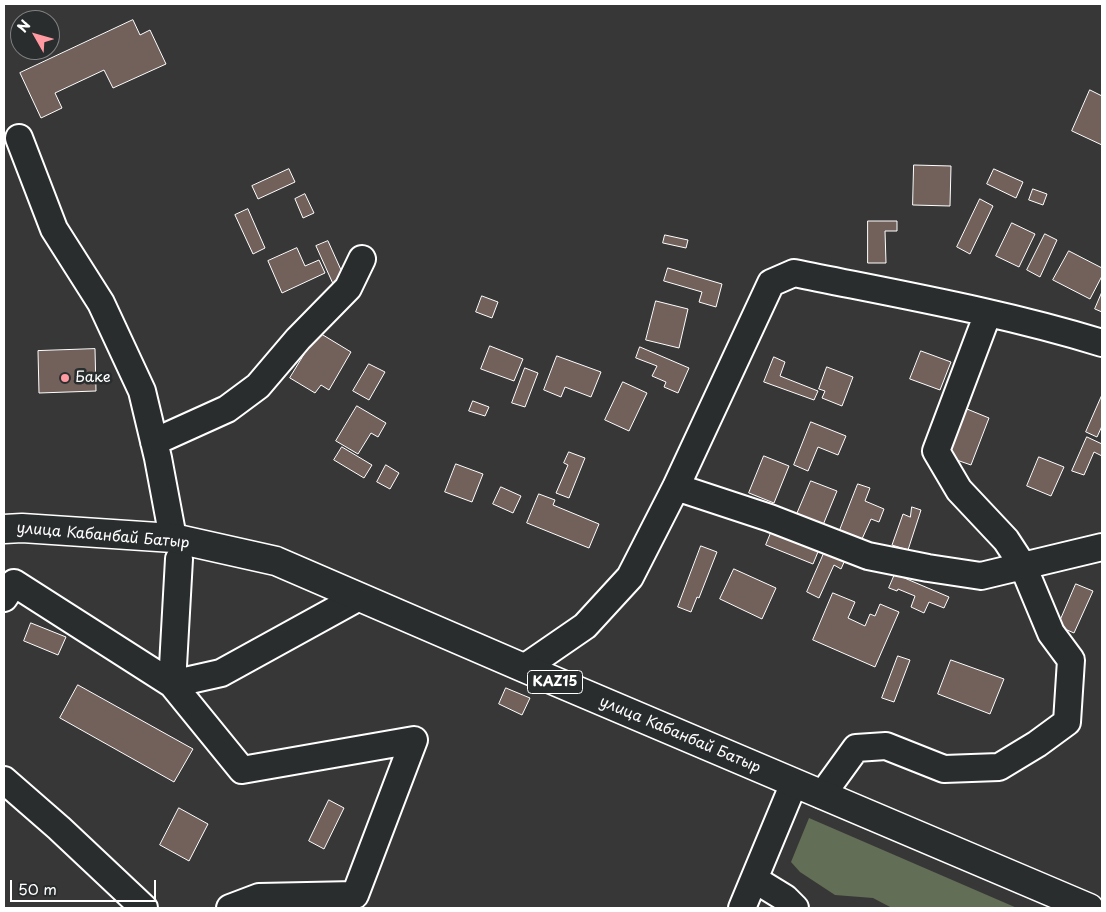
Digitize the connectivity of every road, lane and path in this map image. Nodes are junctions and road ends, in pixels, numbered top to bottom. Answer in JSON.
{"nodes":[{"id":1,"x":19,"y":138,"type":"dead end"},
{"id":2,"x":362,"y":259,"type":"dead end"},
{"id":3,"x":988,"y":313,"type":"junction"},
{"id":4,"x":1102,"y":342,"type":"edge"},
{"id":5,"x":154,"y":442,"type":"junction"},
{"id":6,"x":676,"y":487,"type":"junction"},
{"id":7,"x":4,"y":529,"type":"edge"},
{"id":8,"x":1102,"y":547,"type":"edge"},
{"id":9,"x":176,"y":549,"type":"junction"},
{"id":10,"x":1023,"y":566,"type":"junction"},
{"id":11,"x":359,"y":597,"type":"junction"},
{"id":12,"x":4,"y":598,"type":"edge"},
{"id":13,"x":524,"y":668,"type":"junction"},
{"id":14,"x":172,"y":684,"type":"junction"},
{"id":15,"x":4,"y":780,"type":"edge"},
{"id":16,"x":794,"y":783,"type":"junction"},
{"id":17,"x":822,"y":796,"type":"junction"},
{"id":18,"x":754,"y":879,"type":"junction"},
{"id":19,"x":144,"y":908,"type":"edge"},
{"id":20,"x":230,"y":908,"type":"edge"},
{"id":21,"x":742,"y":908,"type":"edge"},
{"id":22,"x":796,"y":908,"type":"edge"},
{"id":23,"x":1089,"y":908,"type":"edge"}],
"edges":[{"from":1,"to":5,"type":"street"},
{"from":2,"to":5,"type":"street"},
{"from":3,"to":4,"type":"street"},
{"from":3,"to":6,"type":"street"},
{"from":3,"to":10,"type":"street"},
{"from":5,"to":9,"type":"street"},
{"from":6,"to":10,"type":"street"},
{"from":6,"to":13,"type":"street"},
{"from":7,"to":9,"type":"main road","name":"улица Кабанбай Батыр","number":"KAZ15"},
{"from":8,"to":10,"type":"street"},
{"from":9,"to":11,"type":"main road","name":"улица Кабанбай Батыр","number":"KAZ15"},
{"from":9,"to":14,"type":"street"},
{"from":10,"to":17,"type":"street"},
{"from":11,"to":13,"type":"main road","name":"улица Кабанбай Батыр","number":"KAZ15"},
{"from":11,"to":14,"type":"street"},
{"from":12,"to":14,"type":"street"},
{"from":13,"to":16,"type":"main road","name":"улица Кабанбай Батыр","number":"KAZ15"},
{"from":14,"to":20,"type":"street"},
{"from":15,"to":19,"type":"street"},
{"from":16,"to":17,"type":"main road","name":"улица Кабанбай Батыр","number":"KAZ15"},
{"from":16,"to":18,"type":"street"},
{"from":17,"to":23,"type":"main road","name":"улица Кабанбай Батыр","number":"KAZ15"},
{"from":18,"to":21,"type":"street"},
{"from":18,"to":22,"type":"street"}]}
